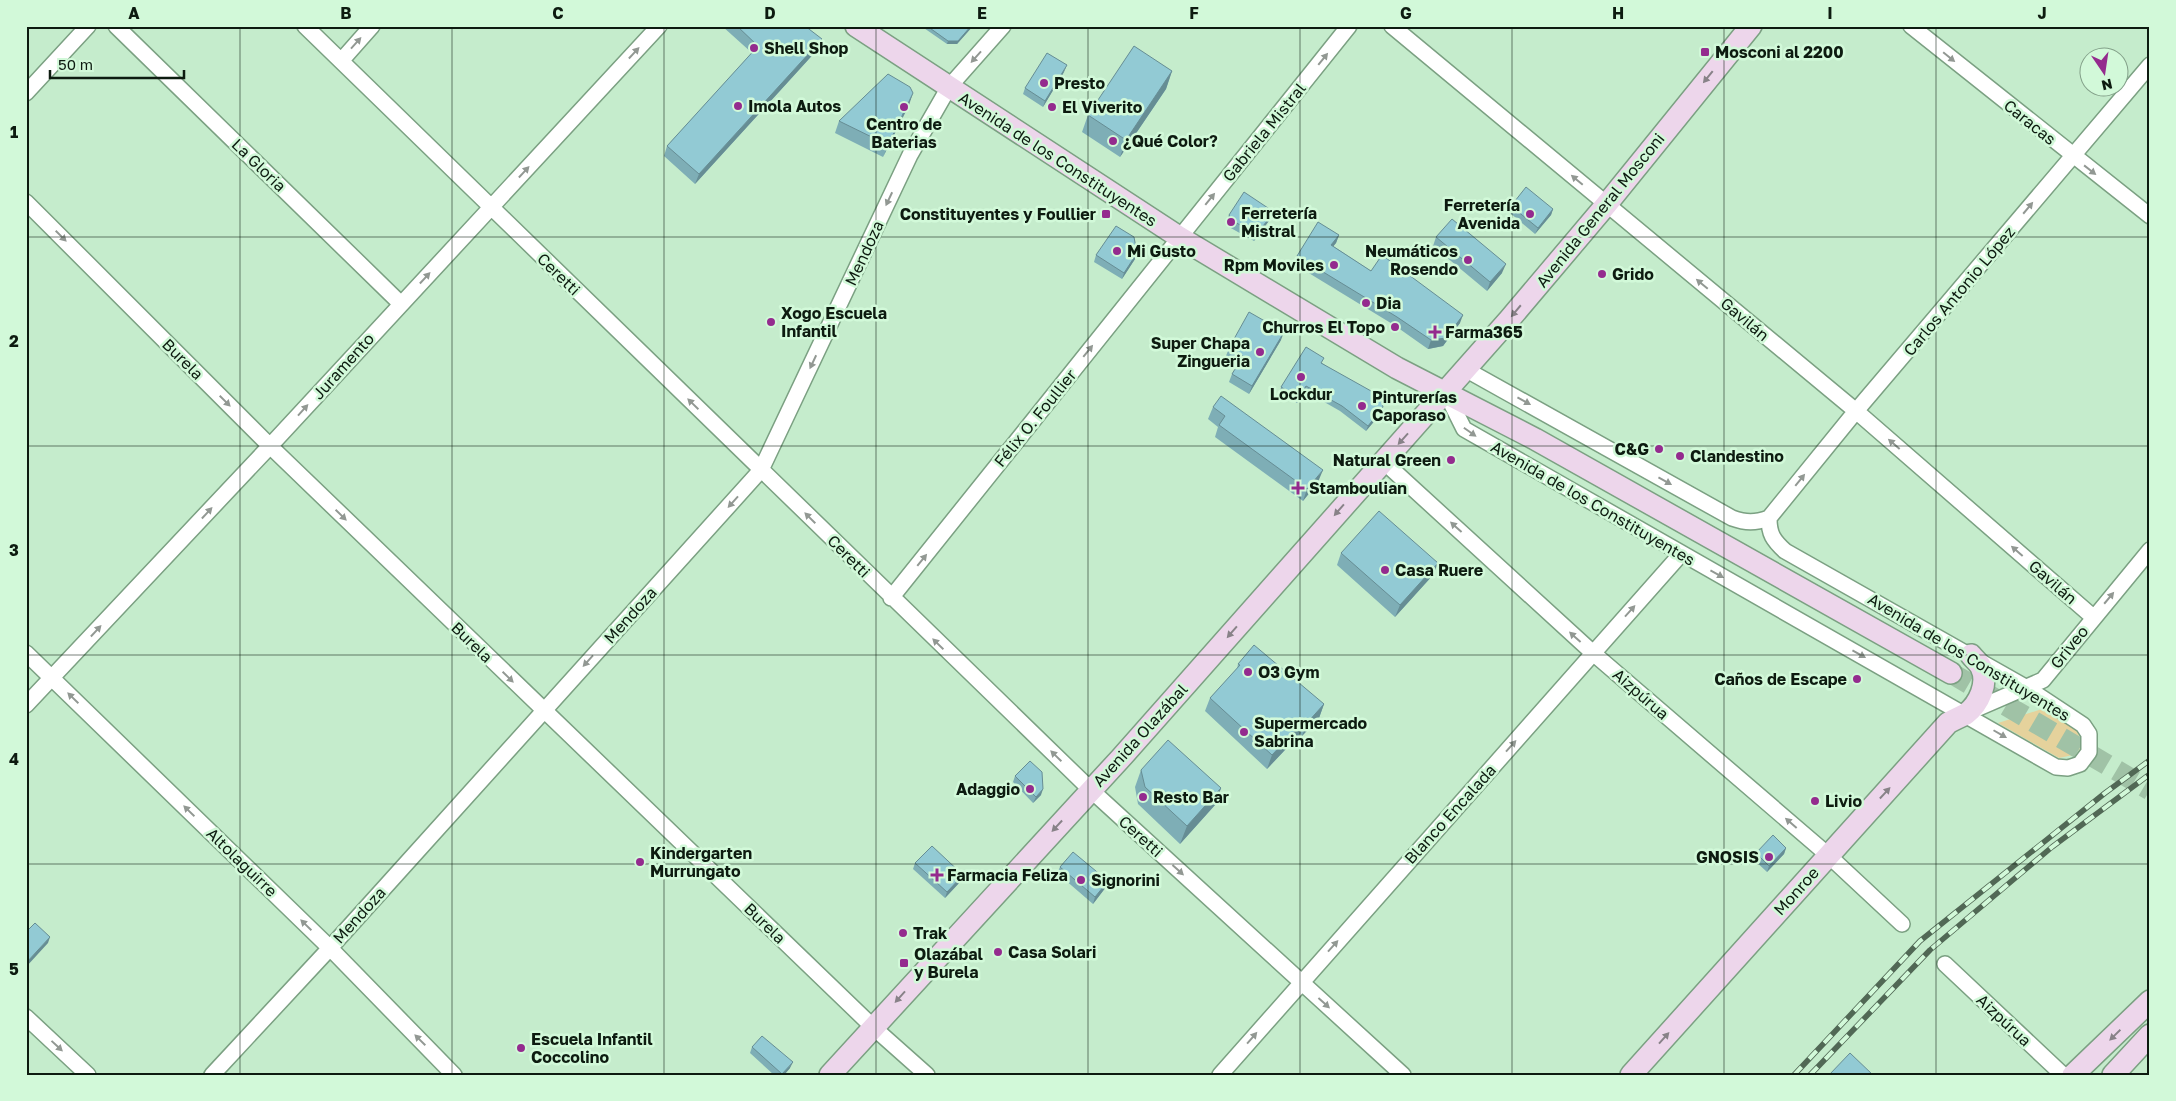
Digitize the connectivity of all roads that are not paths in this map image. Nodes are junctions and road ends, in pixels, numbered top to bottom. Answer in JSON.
{"nodes":[{"id":1,"x":88,"y":26,"type":"edge"},
{"id":2,"x":116,"y":26,"type":"edge"},
{"id":3,"x":306,"y":26,"type":"edge"},
{"id":4,"x":372,"y":26,"type":"edge"},
{"id":5,"x":659,"y":26,"type":"edge"},
{"id":6,"x":856,"y":26,"type":"edge"},
{"id":7,"x":1003,"y":26,"type":"edge"},
{"id":8,"x":1349,"y":26,"type":"edge"},
{"id":9,"x":1392,"y":26,"type":"edge"},
{"id":10,"x":1751,"y":26,"type":"edge"},
{"id":11,"x":1911,"y":26,"type":"edge"},
{"id":12,"x":341,"y":61,"type":"junction"},
{"id":13,"x":2150,"y":65,"type":"edge"},
{"id":14,"x":949,"y":87,"type":"junction"},
{"id":15,"x":26,"y":93,"type":"edge"},
{"id":16,"x":2072,"y":156,"type":"junction"},
{"id":17,"x":26,"y":202,"type":"edge"},
{"id":18,"x":1606,"y":205,"type":"junction"},
{"id":19,"x":491,"y":208,"type":"junction"},
{"id":20,"x":2150,"y":216,"type":"edge"},
{"id":21,"x":1179,"y":237,"type":"junction"},
{"id":22,"x":401,"y":304,"type":"junction"},
{"id":23,"x":1466,"y":370,"type":"junction"},
{"id":24,"x":1445,"y":392,"type":"junction"},
{"id":25,"x":1856,"y":411,"type":"junction"},
{"id":26,"x":270,"y":446,"type":"junction"},
{"id":27,"x":1383,"y":461,"type":"junction"},
{"id":28,"x":762,"y":470,"type":"junction"},
{"id":29,"x":1769,"y":518,"type":"junction"},
{"id":30,"x":2150,"y":550,"type":"edge"},
{"id":31,"x":1681,"y":554,"type":"junction"},
{"id":32,"x":891,"y":598,"type":"junction"},
{"id":33,"x":2094,"y":617,"type":"junction"},
{"id":34,"x":26,"y":652,"type":"edge"},
{"id":35,"x":1593,"y":653,"type":"junction"},
{"id":36,"x":1971,"y":655,"type":"junction"},
{"id":37,"x":1950,"y":673,"type":"tunnel mouth"},
{"id":38,"x":52,"y":678,"type":"junction"},
{"id":39,"x":2027,"y":688,"type":"junction"},
{"id":40,"x":26,"y":705,"type":"edge"},
{"id":41,"x":543,"y":711,"type":"junction"},
{"id":42,"x":1966,"y":714,"type":"junction"},
{"id":43,"x":1091,"y":790,"type":"junction"},
{"id":44,"x":1828,"y":855,"type":"junction"},
{"id":45,"x":1902,"y":924,"type":"dead end"},
{"id":46,"x":330,"y":948,"type":"junction"},
{"id":47,"x":1945,"y":964,"type":"dead end"},
{"id":48,"x":1301,"y":982,"type":"junction"},
{"id":49,"x":2150,"y":1001,"type":"edge"},
{"id":50,"x":26,"y":1017,"type":"edge"},
{"id":51,"x":873,"y":1027,"type":"junction"},
{"id":52,"x":2150,"y":1035,"type":"edge"},
{"id":53,"x":88,"y":1075,"type":"edge"},
{"id":54,"x":212,"y":1075,"type":"edge"},
{"id":55,"x":454,"y":1075,"type":"edge"},
{"id":56,"x":830,"y":1075,"type":"edge"},
{"id":57,"x":927,"y":1075,"type":"edge"},
{"id":58,"x":1220,"y":1075,"type":"edge"},
{"id":59,"x":1403,"y":1075,"type":"edge"},
{"id":60,"x":1631,"y":1075,"type":"edge"},
{"id":61,"x":2063,"y":1075,"type":"edge"},
{"id":62,"x":2073,"y":1075,"type":"edge"},
{"id":63,"x":2113,"y":1075,"type":"edge"}],
"edges":[{"from":1,"to":15,"type":"street"},
{"from":2,"to":22,"type":"street","name":"La Gloria"},
{"from":3,"to":12,"type":"street","name":"Ceretti"},
{"from":12,"to":4,"type":"street","one_way":true},
{"from":19,"to":5,"type":"street","name":"Juramento","one_way":true},
{"from":6,"to":14,"type":"main road","name":"Avenida de los Constituyentes"},
{"from":7,"to":14,"type":"street","name":"Mendoza","one_way":true},
{"from":21,"to":8,"type":"street","name":"Gabriela Mistral","one_way":true},
{"from":18,"to":9,"type":"street","name":"Gavilán","one_way":true},
{"from":10,"to":18,"type":"main road","name":"Avenida General Mosconi","one_way":true},
{"from":11,"to":16,"type":"street","name":"Caracas","one_way":true},
{"from":12,"to":19,"type":"street","name":"Ceretti"},
{"from":13,"to":16,"type":"street","name":"Carlos Antonio López"},
{"from":14,"to":21,"type":"main road","name":"Avenida de los Constituyentes"},
{"from":14,"to":28,"type":"street","name":"Mendoza","one_way":true},
{"from":16,"to":20,"type":"street","name":"Caracas","one_way":true},
{"from":25,"to":16,"type":"street","name":"Carlos Antonio López","one_way":true},
{"from":17,"to":26,"type":"street","name":"Burela","one_way":true},
{"from":18,"to":23,"type":"main road","name":"Avenida General Mosconi","one_way":true},
{"from":25,"to":18,"type":"street","name":"Gavilán","one_way":true},
{"from":22,"to":19,"type":"street","name":"Juramento","one_way":true},
{"from":28,"to":19,"type":"street","name":"Ceretti","one_way":true},
{"from":21,"to":24,"type":"main road","name":"Avenida de los Constituyentes"},
{"from":32,"to":21,"type":"street","name":"Félix O. Foullier","one_way":true},
{"from":26,"to":22,"type":"street","name":"Juramento","one_way":true},
{"from":23,"to":24,"type":"main road","name":"Avenida General Mosconi"},
{"from":23,"to":29,"type":"street","one_way":true},
{"from":24,"to":27,"type":"main road","name":"Avenida Olazábal","one_way":true},
{"from":24,"to":31,"type":"street","name":"Avenida de los Constituyentes","one_way":true},
{"from":24,"to":37,"type":"main road","name":"Avenida de los Constituyentes"},
{"from":29,"to":25,"type":"street","name":"Carlos Antonio López","one_way":true},
{"from":33,"to":25,"type":"street","name":"Gavilán","one_way":true},
{"from":38,"to":26,"type":"street","name":"Juramento","one_way":true},
{"from":26,"to":41,"type":"street","name":"Burela","one_way":true},
{"from":35,"to":27,"type":"street","name":"Aizpúrua","one_way":true},
{"from":27,"to":43,"type":"main road","name":"Avenida Olazábal","one_way":true},
{"from":32,"to":28,"type":"street","name":"Ceretti","one_way":true},
{"from":28,"to":41,"type":"street","name":"Mendoza","one_way":true},
{"from":29,"to":36,"type":"street","name":"Avenida de los Constituyentes"},
{"from":33,"to":30,"type":"street","name":"Griveo","one_way":true},
{"from":35,"to":31,"type":"street","name":"Blanco Encalada","one_way":true},
{"from":31,"to":42,"type":"street","name":"Avenida de los Constituyentes","one_way":true},
{"from":43,"to":32,"type":"street","name":"Ceretti","one_way":true},
{"from":33,"to":39,"type":"street","name":"Griveo"},
{"from":34,"to":38,"type":"street","name":"Altolaguirre"},
{"from":44,"to":35,"type":"street","name":"Aizpúrua","one_way":true},
{"from":48,"to":35,"type":"street","name":"Blanco Encalada","one_way":true},
{"from":36,"to":39,"type":"street","name":"Avenida de los Constituyentes"},
{"from":36,"to":42,"type":"main road"},
{"from":38,"to":40,"type":"street","name":"Juramento"},
{"from":46,"to":38,"type":"street","name":"Altolaguirre","one_way":true},
{"from":39,"to":42,"type":"street","name":"Griveo"},
{"from":42,"to":39,"type":"street","name":"Avenida de los Constituyentes","one_way":true},
{"from":41,"to":46,"type":"street","name":"Mendoza"},
{"from":41,"to":51,"type":"street","name":"Burela"},
{"from":44,"to":42,"type":"main road","name":"Monroe","one_way":true},
{"from":43,"to":48,"type":"street","name":"Ceretti","one_way":true},
{"from":43,"to":51,"type":"main road","name":"Avenida Olazábal","one_way":true},
{"from":44,"to":45,"type":"street","name":"Aizpúrua"},
{"from":60,"to":44,"type":"main road","name":"Monroe","one_way":true},
{"from":46,"to":54,"type":"street","name":"Mendoza"},
{"from":55,"to":46,"type":"street","name":"Altolaguirre","one_way":true},
{"from":47,"to":61,"type":"street","name":"Aizpúrua"},
{"from":58,"to":48,"type":"street","name":"Blanco Encalada","one_way":true},
{"from":48,"to":59,"type":"street","name":"Ceretti","one_way":true},
{"from":49,"to":62,"type":"main road","one_way":true},
{"from":50,"to":53,"type":"street","one_way":true},
{"from":51,"to":56,"type":"main road","name":"Avenida Olazábal"},
{"from":51,"to":57,"type":"street","name":"Burela"},
{"from":52,"to":63,"type":"main road"}]}
